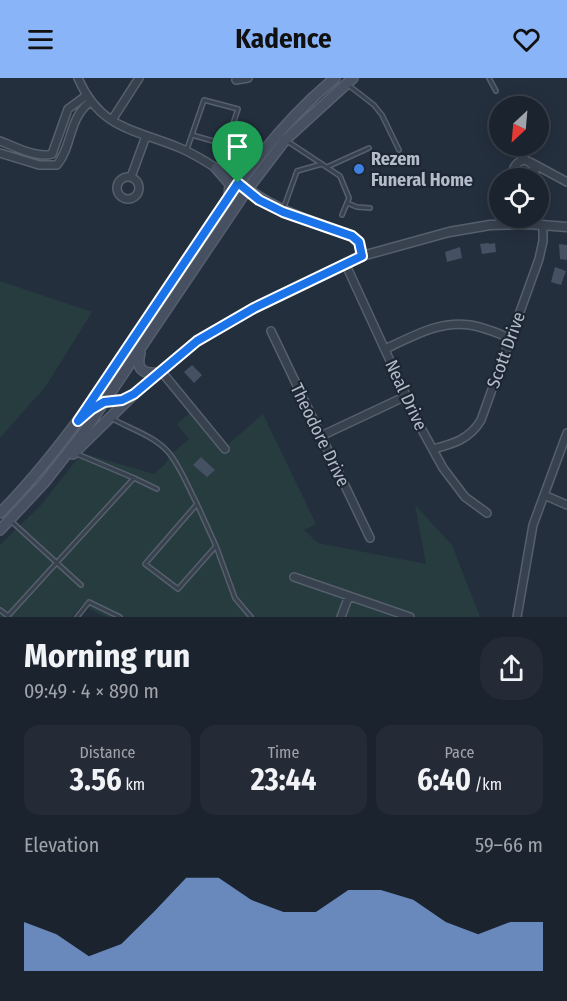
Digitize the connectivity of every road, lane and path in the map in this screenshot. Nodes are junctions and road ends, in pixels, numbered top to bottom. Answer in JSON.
{"nodes":[{"id":1,"x":78,"y":78,"type":"edge"},
{"id":2,"x":139,"y":78,"type":"edge"},
{"id":3,"x":248,"y":78,"type":"edge"},
{"id":4,"x":335,"y":78,"type":"edge"},
{"id":5,"x":489,"y":78,"type":"edge"},
{"id":6,"x":236,"y":80,"type":"dead end"},
{"id":7,"x":349,"y":80,"type":"edge"},
{"id":8,"x":496,"y":91,"type":"dead end"},
{"id":9,"x":88,"y":99,"type":"junction"},
{"id":10,"x":112,"y":120,"type":"junction"},
{"id":11,"x":192,"y":135,"type":"junction"},
{"id":12,"x":146,"y":136,"type":"junction"},
{"id":13,"x":285,"y":140,"type":"junction"},
{"id":14,"x":0,"y":141,"type":"edge"},
{"id":15,"x":227,"y":145,"type":"junction"},
{"id":16,"x":369,"y":148,"type":"dead end"},
{"id":17,"x":399,"y":150,"type":"dead end"},
{"id":18,"x":186,"y":151,"type":"junction"},
{"id":19,"x":0,"y":153,"type":"edge"},
{"id":20,"x":49,"y":155,"type":"junction"},
{"id":21,"x":259,"y":156,"type":"junction"},
{"id":22,"x":529,"y":161,"type":"junction"},
{"id":23,"x":322,"y":164,"type":"junction"},
{"id":24,"x":53,"y":166,"type":"junction"},
{"id":25,"x":327,"y":167,"type":"junction"},
{"id":26,"x":216,"y":168,"type":"junction"},
{"id":27,"x":514,"y":168,"type":"edge"},
{"id":28,"x":534,"y":168,"type":"edge"},
{"id":29,"x":131,"y":177,"type":"dead end"},
{"id":30,"x":238,"y":183,"type":"junction"},
{"id":31,"x":567,"y":183,"type":"edge"},
{"id":32,"x":247,"y":190,"type":"junction"},
{"id":33,"x":228,"y":198,"type":"junction"},
{"id":34,"x":347,"y":203,"type":"junction"},
{"id":35,"x":370,"y":208,"type":"dead end"},
{"id":36,"x":283,"y":212,"type":"junction"},
{"id":37,"x":342,"y":215,"type":"dead end"},
{"id":38,"x":489,"y":225,"type":"edge"},
{"id":39,"x":549,"y":226,"type":"edge"},
{"id":40,"x":567,"y":227,"type":"edge"},
{"id":41,"x":543,"y":228,"type":"edge"},
{"id":42,"x":362,"y":256,"type":"junction"},
{"id":43,"x":345,"y":263,"type":"junction"},
{"id":44,"x":270,"y":331,"type":"dead end"},
{"id":45,"x":510,"y":338,"type":"junction"},
{"id":46,"x":129,"y":344,"type":"junction"},
{"id":47,"x":385,"y":349,"type":"junction"},
{"id":48,"x":140,"y":351,"type":"junction"},
{"id":49,"x":159,"y":372,"type":"junction"},
{"id":50,"x":134,"y":394,"type":"junction"},
{"id":51,"x":406,"y":396,"type":"junction"},
{"id":52,"x":104,"y":402,"type":"junction"},
{"id":53,"x":110,"y":418,"type":"junction"},
{"id":54,"x":78,"y":421,"type":"junction"},
{"id":55,"x":567,"y":433,"type":"edge"},
{"id":56,"x":321,"y":436,"type":"junction"},
{"id":57,"x":225,"y":449,"type":"dead end"},
{"id":58,"x":433,"y":449,"type":"junction"},
{"id":59,"x":74,"y":453,"type":"junction"},
{"id":60,"x":134,"y":478,"type":"junction"},
{"id":61,"x":44,"y":483,"type":"junction"},
{"id":62,"x":156,"y":489,"type":"dead end"},
{"id":63,"x":544,"y":495,"type":"junction"},
{"id":64,"x":197,"y":504,"type":"junction"},
{"id":65,"x":567,"y":505,"type":"edge"},
{"id":66,"x":0,"y":513,"type":"edge"},
{"id":67,"x":487,"y":513,"type":"dead end"},
{"id":68,"x":10,"y":520,"type":"junction"},
{"id":69,"x":0,"y":530,"type":"edge"},
{"id":70,"x":370,"y":538,"type":"dead end"},
{"id":71,"x":216,"y":546,"type":"junction"},
{"id":72,"x":56,"y":563,"type":"junction"},
{"id":73,"x":294,"y":577,"type":"dead end"},
{"id":74,"x":81,"y":585,"type":"dead end"},
{"id":75,"x":349,"y":596,"type":"junction"},
{"id":76,"x":0,"y":610,"type":"edge"},
{"id":77,"x":8,"y":617,"type":"edge"},
{"id":78,"x":77,"y":617,"type":"edge"},
{"id":79,"x":120,"y":617,"type":"edge"},
{"id":80,"x":251,"y":617,"type":"edge"},
{"id":81,"x":341,"y":617,"type":"edge"},
{"id":82,"x":410,"y":617,"type":"edge"},
{"id":83,"x":517,"y":617,"type":"edge"}],
"edges":[{"from":1,"to":9,"type":"street"},
{"from":2,"to":10,"type":"street"},
{"from":3,"to":6,"type":"street"},
{"from":4,"to":21,"type":"main road"},
{"from":5,"to":8,"type":"lane"},
{"from":7,"to":13,"type":"main road"},
{"from":7,"to":17,"type":"lane"},
{"from":9,"to":10,"type":"street"},
{"from":9,"to":20,"type":"street"},
{"from":9,"to":24,"type":"street"},
{"from":10,"to":12,"type":"street"},
{"from":11,"to":15,"type":"lane"},
{"from":11,"to":15,"type":"lane"},
{"from":11,"to":18,"type":"lane"},
{"from":12,"to":18,"type":"street"},
{"from":12,"to":29,"type":"street"},
{"from":13,"to":23,"type":"lane"},
{"from":13,"to":32,"type":"main road"},
{"from":14,"to":20,"type":"street"},
{"from":15,"to":21,"type":"lane"},
{"from":16,"to":25,"type":"lane"},
{"from":18,"to":26,"type":"street"},
{"from":19,"to":24,"type":"street"},
{"from":20,"to":24,"type":"street"},
{"from":21,"to":30,"type":"main road"},
{"from":22,"to":27,"type":"street"},
{"from":22,"to":28,"type":"street"},
{"from":22,"to":31,"type":"street"},
{"from":23,"to":25,"type":"lane"},
{"from":23,"to":36,"type":"lane"},
{"from":25,"to":34,"type":"lane"},
{"from":26,"to":30,"type":"street"},
{"from":26,"to":33,"type":"main road"},
{"from":30,"to":32,"type":"main road"},
{"from":30,"to":33,"type":"main road"},
{"from":32,"to":36,"type":"main road"},
{"from":32,"to":48,"type":"main road"},
{"from":33,"to":46,"type":"main road"},
{"from":34,"to":35,"type":"lane"},
{"from":34,"to":37,"type":"lane"},
{"from":36,"to":42,"type":"main road"},
{"from":38,"to":42,"type":"street"},
{"from":39,"to":40,"type":"street"},
{"from":41,"to":45,"type":"street","name":"Scott Drive"},
{"from":42,"to":43,"type":"street"},
{"from":43,"to":47,"type":"street","name":"Neal Drive"},
{"from":43,"to":49,"type":"street"},
{"from":44,"to":56,"type":"street","name":"Theodore Drive"},
{"from":45,"to":47,"type":"street"},
{"from":45,"to":58,"type":"street","name":"Scott Drive"},
{"from":46,"to":48,"type":"lane"},
{"from":46,"to":54,"type":"main road"},
{"from":47,"to":51,"type":"street","name":"Neal Drive"},
{"from":48,"to":49,"type":"main road"},
{"from":48,"to":52,"type":"main road"},
{"from":49,"to":50,"type":"street"},
{"from":49,"to":57,"type":"street"},
{"from":50,"to":52,"type":"main road"},
{"from":50,"to":53,"type":"main road"},
{"from":51,"to":56,"type":"street"},
{"from":51,"to":58,"type":"street","name":"Neal Drive"},
{"from":52,"to":54,"type":"main road"},
{"from":52,"to":61,"type":"main road"},
{"from":53,"to":59,"type":"main road"},
{"from":53,"to":64,"type":"lane"},
{"from":54,"to":66,"type":"main road"},
{"from":55,"to":63,"type":"street"},
{"from":56,"to":70,"type":"street","name":"Theodore Drive"},
{"from":58,"to":67,"type":"street","name":"Neal Drive"},
{"from":59,"to":60,"type":"lane"},
{"from":59,"to":61,"type":"main road"},
{"from":60,"to":62,"type":"lane"},
{"from":60,"to":72,"type":"lane"},
{"from":61,"to":68,"type":"main road"},
{"from":63,"to":65,"type":"street"},
{"from":63,"to":83,"type":"street"},
{"from":64,"to":71,"type":"lane"},
{"from":64,"to":71,"type":"lane"},
{"from":68,"to":69,"type":"main road"},
{"from":68,"to":72,"type":"lane"},
{"from":71,"to":80,"type":"lane"},
{"from":72,"to":74,"type":"lane"},
{"from":72,"to":77,"type":"lane"},
{"from":73,"to":75,"type":"street"},
{"from":75,"to":81,"type":"street"},
{"from":75,"to":82,"type":"street"},
{"from":76,"to":77,"type":"lane"},
{"from":78,"to":79,"type":"lane"}]}
